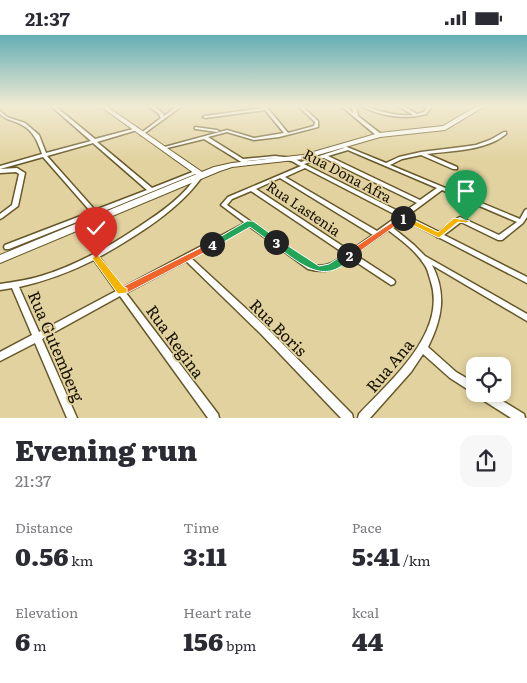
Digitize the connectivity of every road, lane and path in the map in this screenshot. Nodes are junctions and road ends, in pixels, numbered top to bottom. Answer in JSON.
{"nodes":[{"id":1,"x":24,"y":124,"type":"edge"},
{"id":2,"x":73,"y":124,"type":"edge"},
{"id":3,"x":128,"y":124,"type":"edge"},
{"id":4,"x":157,"y":124,"type":"edge"},
{"id":5,"x":279,"y":124,"type":"edge"},
{"id":6,"x":317,"y":124,"type":"edge"},
{"id":7,"x":365,"y":124,"type":"edge"},
{"id":8,"x":452,"y":124,"type":"edge"},
{"id":9,"x":196,"y":128,"type":"dead end"},
{"id":10,"x":136,"y":129,"type":"junction"},
{"id":11,"x":223,"y":131,"type":"junction"},
{"id":12,"x":505,"y":133,"type":"dead end"},
{"id":13,"x":142,"y":134,"type":"junction"},
{"id":14,"x":287,"y":134,"type":"junction"},
{"id":15,"x":378,"y":135,"type":"junction"},
{"id":16,"x":204,"y":137,"type":"junction"},
{"id":17,"x":94,"y":142,"type":"junction"},
{"id":18,"x":163,"y":148,"type":"junction"},
{"id":19,"x":345,"y":148,"type":"junction"},
{"id":20,"x":421,"y":153,"type":"junction"},
{"id":21,"x":45,"y":156,"type":"junction"},
{"id":22,"x":324,"y":156,"type":"junction"},
{"id":23,"x":291,"y":159,"type":"junction"},
{"id":24,"x":245,"y":161,"type":"junction"},
{"id":25,"x":301,"y":165,"type":"junction"},
{"id":26,"x":386,"y":165,"type":"junction"},
{"id":27,"x":455,"y":168,"type":"dead end"},
{"id":28,"x":0,"y":169,"type":"edge"},
{"id":29,"x":199,"y":173,"type":"junction"},
{"id":30,"x":280,"y":176,"type":"junction"},
{"id":31,"x":252,"y":189,"type":"junction"},
{"id":32,"x":440,"y":189,"type":"junction"},
{"id":33,"x":151,"y":190,"type":"junction"},
{"id":34,"x":421,"y":203,"type":"junction"},
{"id":35,"x":527,"y":211,"type":"edge"},
{"id":36,"x":95,"y":213,"type":"junction"},
{"id":37,"x":0,"y":217,"type":"edge"},
{"id":38,"x":402,"y":217,"type":"junction"},
{"id":39,"x":521,"y":222,"type":"junction"},
{"id":40,"x":250,"y":223,"type":"junction"},
{"id":41,"x":390,"y":227,"type":"junction"},
{"id":42,"x":60,"y":231,"type":"junction"},
{"id":43,"x":378,"y":235,"type":"junction"},
{"id":44,"x":439,"y":235,"type":"junction"},
{"id":45,"x":7,"y":247,"type":"dead end"},
{"id":46,"x":350,"y":254,"type":"junction"},
{"id":47,"x":420,"y":254,"type":"junction"},
{"id":48,"x":96,"y":258,"type":"junction"},
{"id":49,"x":0,"y":259,"type":"edge"},
{"id":50,"x":187,"y":259,"type":"junction"},
{"id":51,"x":527,"y":280,"type":"edge"},
{"id":52,"x":391,"y":282,"type":"dead end"},
{"id":53,"x":15,"y":285,"type":"junction"},
{"id":54,"x":0,"y":287,"type":"edge"},
{"id":55,"x":122,"y":291,"type":"junction"},
{"id":56,"x":527,"y":318,"type":"edge"},
{"id":57,"x":37,"y":337,"type":"junction"},
{"id":58,"x":424,"y":349,"type":"junction"},
{"id":59,"x":0,"y":357,"type":"edge"},
{"id":60,"x":466,"y":383,"type":"edge"},
{"id":61,"x":495,"y":402,"type":"edge"},
{"id":62,"x":72,"y":418,"type":"edge"},
{"id":63,"x":214,"y":418,"type":"edge"},
{"id":64,"x":348,"y":418,"type":"edge"},
{"id":65,"x":363,"y":418,"type":"edge"},
{"id":66,"x":520,"y":418,"type":"edge"}],
"edges":[{"from":1,"to":21,"type":"street"},
{"from":2,"to":17,"type":"street"},
{"from":3,"to":10,"type":"street"},
{"from":4,"to":13,"type":"street"},
{"from":5,"to":14,"type":"street"},
{"from":6,"to":14,"type":"street"},
{"from":7,"to":15,"type":"street"},
{"from":8,"to":15,"type":"main road"},
{"from":9,"to":11,"type":"street"},
{"from":10,"to":13,"type":"street"},
{"from":10,"to":17,"type":"street"},
{"from":11,"to":14,"type":"street"},
{"from":11,"to":16,"type":"street"},
{"from":12,"to":20,"type":"street"},
{"from":13,"to":18,"type":"street"},
{"from":15,"to":19,"type":"main road"},
{"from":16,"to":18,"type":"street"},
{"from":16,"to":24,"type":"street"},
{"from":17,"to":21,"type":"street"},
{"from":17,"to":33,"type":"street"},
{"from":18,"to":29,"type":"street"},
{"from":19,"to":22,"type":"street"},
{"from":19,"to":23,"type":"main road"},
{"from":19,"to":26,"type":"street"},
{"from":20,"to":26,"type":"street"},
{"from":20,"to":27,"type":"street"},
{"from":21,"to":28,"type":"street"},
{"from":21,"to":36,"type":"street"},
{"from":22,"to":25,"type":"street"},
{"from":22,"to":34,"type":"street"},
{"from":23,"to":24,"type":"main road"},
{"from":23,"to":25,"type":"street","name":"Rua Dona Afra"},
{"from":24,"to":29,"type":"main road"},
{"from":25,"to":30,"type":"street"},
{"from":25,"to":38,"type":"street","name":"Rua Dona Afra"},
{"from":26,"to":32,"type":"street"},
{"from":28,"to":37,"type":"street"},
{"from":29,"to":33,"type":"street"},
{"from":29,"to":42,"type":"main road"},
{"from":29,"to":48,"type":"street"},
{"from":30,"to":31,"type":"street"},
{"from":30,"to":43,"type":"street"},
{"from":31,"to":40,"type":"street"},
{"from":31,"to":46,"type":"street","name":"Rua Lastenia"},
{"from":32,"to":34,"type":"street"},
{"from":32,"to":39,"type":"street"},
{"from":33,"to":36,"type":"street"},
{"from":34,"to":38,"type":"street"},
{"from":35,"to":39,"type":"street"},
{"from":36,"to":42,"type":"street"},
{"from":38,"to":41,"type":"street"},
{"from":38,"to":44,"type":"street","name":"Rua Dona Afra"},
{"from":39,"to":44,"type":"street"},
{"from":40,"to":46,"type":"street"},
{"from":40,"to":50,"type":"street"},
{"from":41,"to":43,"type":"street"},
{"from":41,"to":47,"type":"street","name":"Rua Ana"},
{"from":42,"to":45,"type":"street"},
{"from":42,"to":49,"type":"main road"},
{"from":43,"to":46,"type":"street"},
{"from":44,"to":51,"type":"street","name":"Rua Dona Afra"},
{"from":46,"to":52,"type":"street","name":"Rua Lastenia"},
{"from":47,"to":56,"type":"street"},
{"from":47,"to":58,"type":"street","name":"Rua Ana"},
{"from":48,"to":53,"type":"street"},
{"from":48,"to":55,"type":"street","name":"Rua Regina"},
{"from":50,"to":55,"type":"street"},
{"from":50,"to":64,"type":"street","name":"Rua Boris"},
{"from":53,"to":54,"type":"street"},
{"from":53,"to":57,"type":"street","name":"Rua Gutemberg"},
{"from":55,"to":57,"type":"street"},
{"from":55,"to":63,"type":"street","name":"Rua Regina"},
{"from":57,"to":59,"type":"street"},
{"from":57,"to":62,"type":"street","name":"Rua Gutemberg"},
{"from":58,"to":60,"type":"street"},
{"from":58,"to":65,"type":"street","name":"Rua Ana"},
{"from":61,"to":66,"type":"street"}]}
